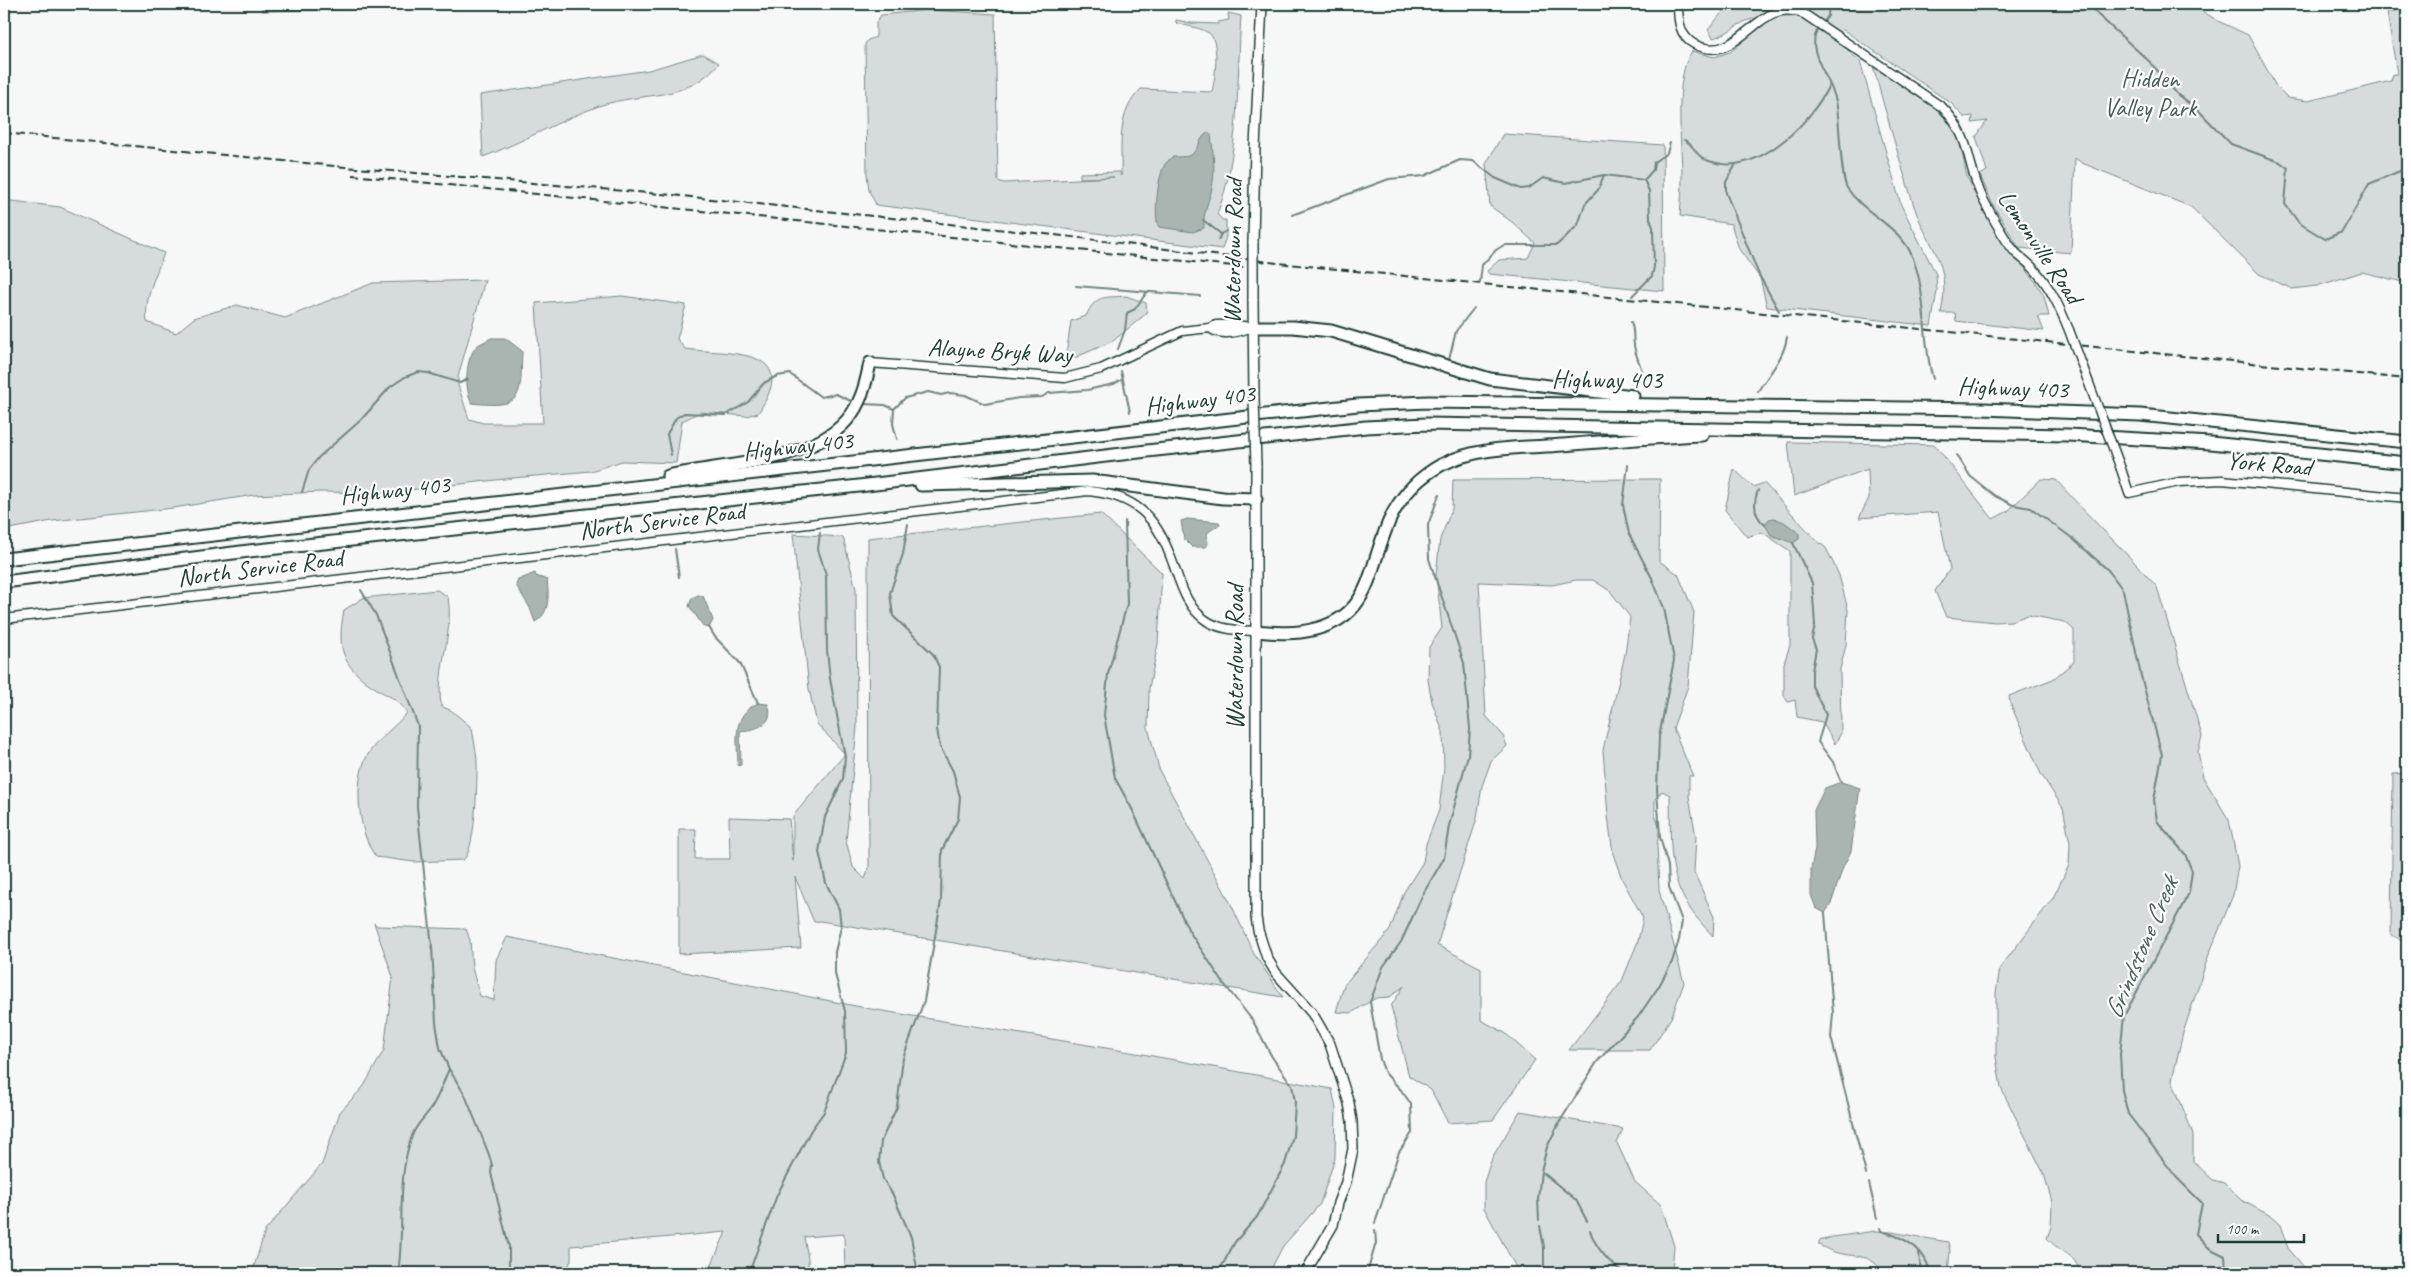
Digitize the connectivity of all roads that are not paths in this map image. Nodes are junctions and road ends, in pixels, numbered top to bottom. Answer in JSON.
{"nodes":[{"id":1,"x":1262,"y":4,"type":"edge"},
{"id":2,"x":1678,"y":4,"type":"edge"},
{"id":3,"x":1252,"y":328,"type":"junction"},
{"id":4,"x":870,"y":363,"type":"joint"},
{"id":5,"x":1729,"y":404,"type":"junction"},
{"id":6,"x":1820,"y":429,"type":"junction"},
{"id":7,"x":2407,"y":442,"type":"edge"},
{"id":8,"x":2407,"y":463,"type":"edge"},
{"id":9,"x":859,"y":486,"type":"junction"},
{"id":10,"x":615,"y":488,"type":"junction"},
{"id":11,"x":2129,"y":493,"type":"joint"},
{"id":12,"x":2407,"y":498,"type":"edge"},
{"id":13,"x":1256,"y":499,"type":"junction"},
{"id":14,"x":4,"y":559,"type":"edge"},
{"id":15,"x":4,"y":582,"type":"edge"},
{"id":16,"x":4,"y":619,"type":"edge"},
{"id":17,"x":1255,"y":632,"type":"junction"},
{"id":18,"x":1305,"y":1273,"type":"edge"}],
"edges":[{"from":1,"to":3,"type":"main road","name":"Waterdown Road","bridge":true},
{"from":2,"to":11,"type":"street","name":"Lemonville Road","bridge":true},
{"from":3,"to":4,"type":"street","name":"Alayne Bryk Way"},
{"from":3,"to":5,"type":"highway"},
{"from":3,"to":13,"type":"main road","name":"Waterdown Road","bridge":true},
{"from":4,"to":10,"type":"highway"},
{"from":5,"to":7,"type":"highway","name":"Highway 403"},
{"from":5,"to":10,"type":"highway","name":"Highway 403"},
{"from":6,"to":8,"type":"highway","name":"Highway 403"},
{"from":6,"to":9,"type":"highway","name":"Highway 403"},
{"from":6,"to":17,"type":"highway"},
{"from":9,"to":13,"type":"highway"},
{"from":9,"to":15,"type":"highway","name":"Highway 403"},
{"from":10,"to":14,"type":"highway","name":"Highway 403"},
{"from":11,"to":12,"type":"street","name":"York Road"},
{"from":13,"to":17,"type":"main road","name":"Waterdown Road"},
{"from":16,"to":17,"type":"street","name":"North Service Road"},
{"from":17,"to":18,"type":"main road","name":"Waterdown Road"}]}
